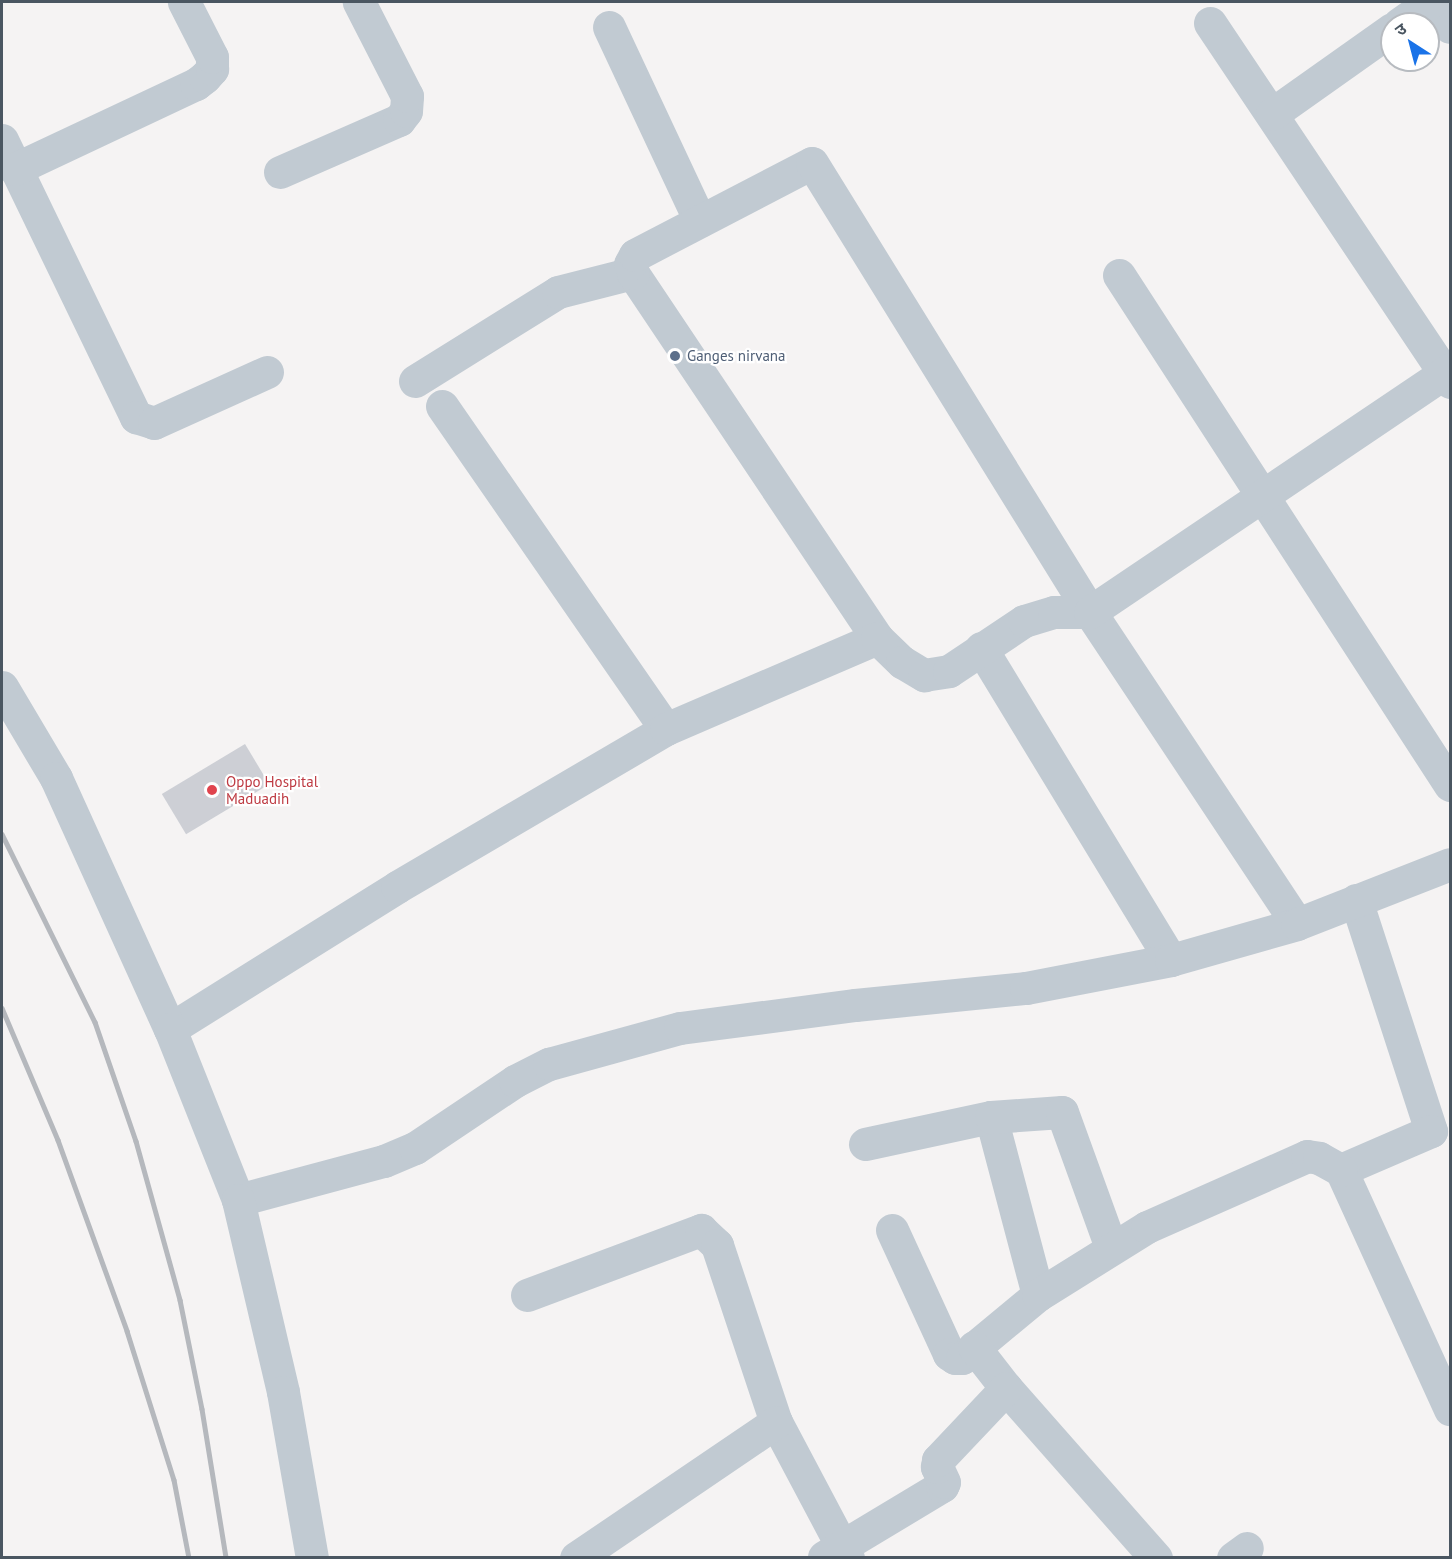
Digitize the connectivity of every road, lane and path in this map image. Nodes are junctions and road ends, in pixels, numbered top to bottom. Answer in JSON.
{"nodes":[{"id":1,"x":184,"y":2,"type":"edge"},
{"id":2,"x":359,"y":2,"type":"edge"},
{"id":3,"x":1431,"y":2,"type":"edge"},
{"id":4,"x":1416,"y":12,"type":"edge"},
{"id":5,"x":1210,"y":23,"type":"dead end"},
{"id":6,"x":609,"y":27,"type":"dead end"},
{"id":7,"x":1450,"y":27,"type":"edge"},
{"id":8,"x":1380,"y":38,"type":"edge"},
{"id":9,"x":1272,"y":114,"type":"junction"},
{"id":10,"x":280,"y":172,"type":"dead end"},
{"id":11,"x":11,"y":176,"type":"edge"},
{"id":12,"x":699,"y":221,"type":"junction"},
{"id":13,"x":633,"y":273,"type":"junction"},
{"id":14,"x":1119,"y":275,"type":"dead end"},
{"id":15,"x":267,"y":372,"type":"dead end"},
{"id":16,"x":1449,"y":375,"type":"edge"},
{"id":17,"x":415,"y":381,"type":"dead end"},
{"id":18,"x":442,"y":406,"type":"dead end"},
{"id":19,"x":1265,"y":495,"type":"junction"},
{"id":20,"x":1090,"y":612,"type":"junction"},
{"id":21,"x":877,"y":638,"type":"junction"},
{"id":22,"x":981,"y":648,"type":"junction"},
{"id":23,"x":2,"y":687,"type":"edge"},
{"id":24,"x":666,"y":729,"type":"junction"},
{"id":25,"x":1445,"y":764,"type":"edge"},
{"id":26,"x":1450,"y":864,"type":"edge"},
{"id":27,"x":1356,"y":900,"type":"junction"},
{"id":28,"x":1297,"y":924,"type":"junction"},
{"id":29,"x":1171,"y":960,"type":"junction"},
{"id":30,"x":170,"y":1029,"type":"junction"},
{"id":31,"x":992,"y":1117,"type":"junction"},
{"id":32,"x":1441,"y":1129,"type":"edge"},
{"id":33,"x":865,"y":1143,"type":"dead end"},
{"id":34,"x":1341,"y":1170,"type":"junction"},
{"id":35,"x":238,"y":1200,"type":"junction"},
{"id":36,"x":892,"y":1230,"type":"dead end"},
{"id":37,"x":1111,"y":1247,"type":"junction"},
{"id":38,"x":527,"y":1295,"type":"dead end"},
{"id":39,"x":1038,"y":1295,"type":"junction"},
{"id":40,"x":974,"y":1347,"type":"junction"},
{"id":41,"x":1006,"y":1388,"type":"junction"},
{"id":42,"x":1450,"y":1409,"type":"edge"},
{"id":43,"x":776,"y":1422,"type":"junction"},
{"id":44,"x":838,"y":1554,"type":"edge"},
{"id":45,"x":312,"y":1557,"type":"edge"},
{"id":46,"x":576,"y":1557,"type":"edge"},
{"id":47,"x":1156,"y":1557,"type":"edge"}],
"edges":[{"from":1,"to":11,"type":"street"},
{"from":2,"to":10,"type":"street"},
{"from":3,"to":4,"type":"street"},
{"from":3,"to":7,"type":"street"},
{"from":5,"to":9,"type":"street"},
{"from":6,"to":12,"type":"street"},
{"from":8,"to":9,"type":"street"},
{"from":9,"to":16,"type":"street"},
{"from":11,"to":15,"type":"street"},
{"from":12,"to":13,"type":"street"},
{"from":12,"to":20,"type":"street"},
{"from":13,"to":17,"type":"street"},
{"from":13,"to":21,"type":"street"},
{"from":14,"to":19,"type":"street"},
{"from":16,"to":19,"type":"street"},
{"from":18,"to":24,"type":"street"},
{"from":19,"to":20,"type":"street"},
{"from":19,"to":25,"type":"street"},
{"from":20,"to":22,"type":"street"},
{"from":20,"to":28,"type":"street"},
{"from":21,"to":22,"type":"street"},
{"from":21,"to":24,"type":"street"},
{"from":22,"to":29,"type":"street"},
{"from":23,"to":30,"type":"street"},
{"from":24,"to":30,"type":"street"},
{"from":26,"to":27,"type":"street"},
{"from":27,"to":28,"type":"street"},
{"from":27,"to":32,"type":"street"},
{"from":28,"to":29,"type":"street"},
{"from":29,"to":35,"type":"street"},
{"from":30,"to":35,"type":"street"},
{"from":31,"to":33,"type":"street"},
{"from":31,"to":37,"type":"street"},
{"from":31,"to":39,"type":"street"},
{"from":32,"to":34,"type":"street"},
{"from":34,"to":37,"type":"street"},
{"from":34,"to":42,"type":"street"},
{"from":35,"to":45,"type":"street"},
{"from":36,"to":40,"type":"street"},
{"from":37,"to":39,"type":"street"},
{"from":38,"to":43,"type":"street"},
{"from":39,"to":40,"type":"street"},
{"from":40,"to":41,"type":"street"},
{"from":41,"to":44,"type":"street"},
{"from":41,"to":47,"type":"street"},
{"from":43,"to":44,"type":"street"},
{"from":43,"to":46,"type":"street"}]}
